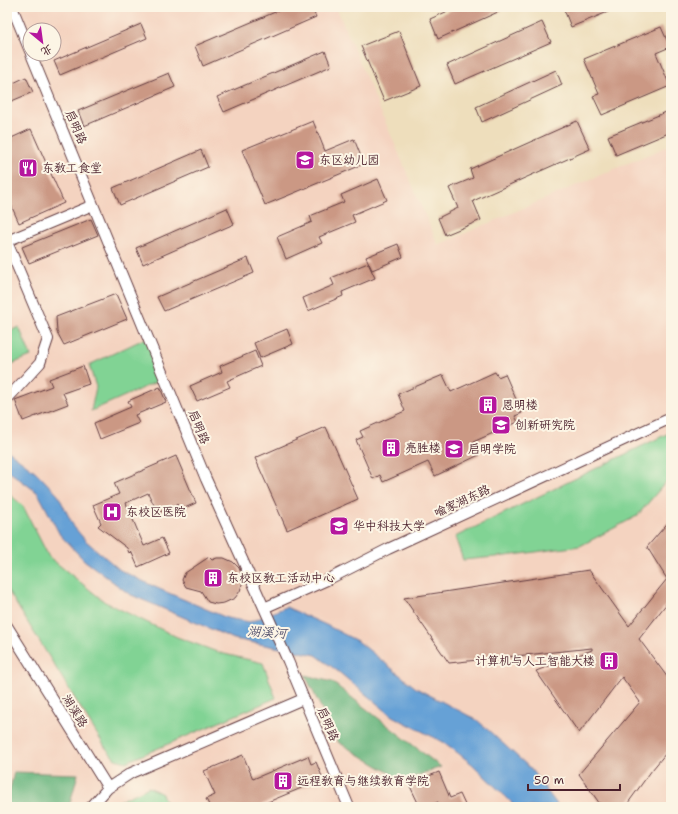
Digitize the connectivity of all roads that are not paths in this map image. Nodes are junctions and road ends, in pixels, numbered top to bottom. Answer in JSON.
{"nodes":[{"id":1,"x":12,"y":7,"type":"edge"},
{"id":2,"x":22,"y":31,"type":"edge"},
{"id":3,"x":34,"y":62,"type":"edge"},
{"id":4,"x":93,"y":205,"type":"junction"},
{"id":5,"x":7,"y":242,"type":"edge"},
{"id":6,"x":7,"y":399,"type":"edge"},
{"id":7,"x":671,"y":418,"type":"edge"},
{"id":8,"x":264,"y":608,"type":"junction"},
{"id":9,"x":7,"y":626,"type":"edge"},
{"id":10,"x":303,"y":699,"type":"junction"},
{"id":11,"x":108,"y":788,"type":"junction"},
{"id":12,"x":91,"y":807,"type":"edge"},
{"id":13,"x":349,"y":807,"type":"edge"}],
"edges":[{"from":1,"to":2,"type":"street"},
{"from":3,"to":4,"type":"street","name":"启明路"},
{"from":4,"to":5,"type":"street"},
{"from":4,"to":8,"type":"street","name":"启明路"},
{"from":5,"to":6,"type":"street"},
{"from":7,"to":8,"type":"street","name":"喻家湖东路"},
{"from":8,"to":10,"type":"street","name":"启明路"},
{"from":9,"to":11,"type":"street","name":"湖溪路"},
{"from":10,"to":11,"type":"street"},
{"from":10,"to":13,"type":"street","name":"启明路"},
{"from":11,"to":12,"type":"street"}]}
